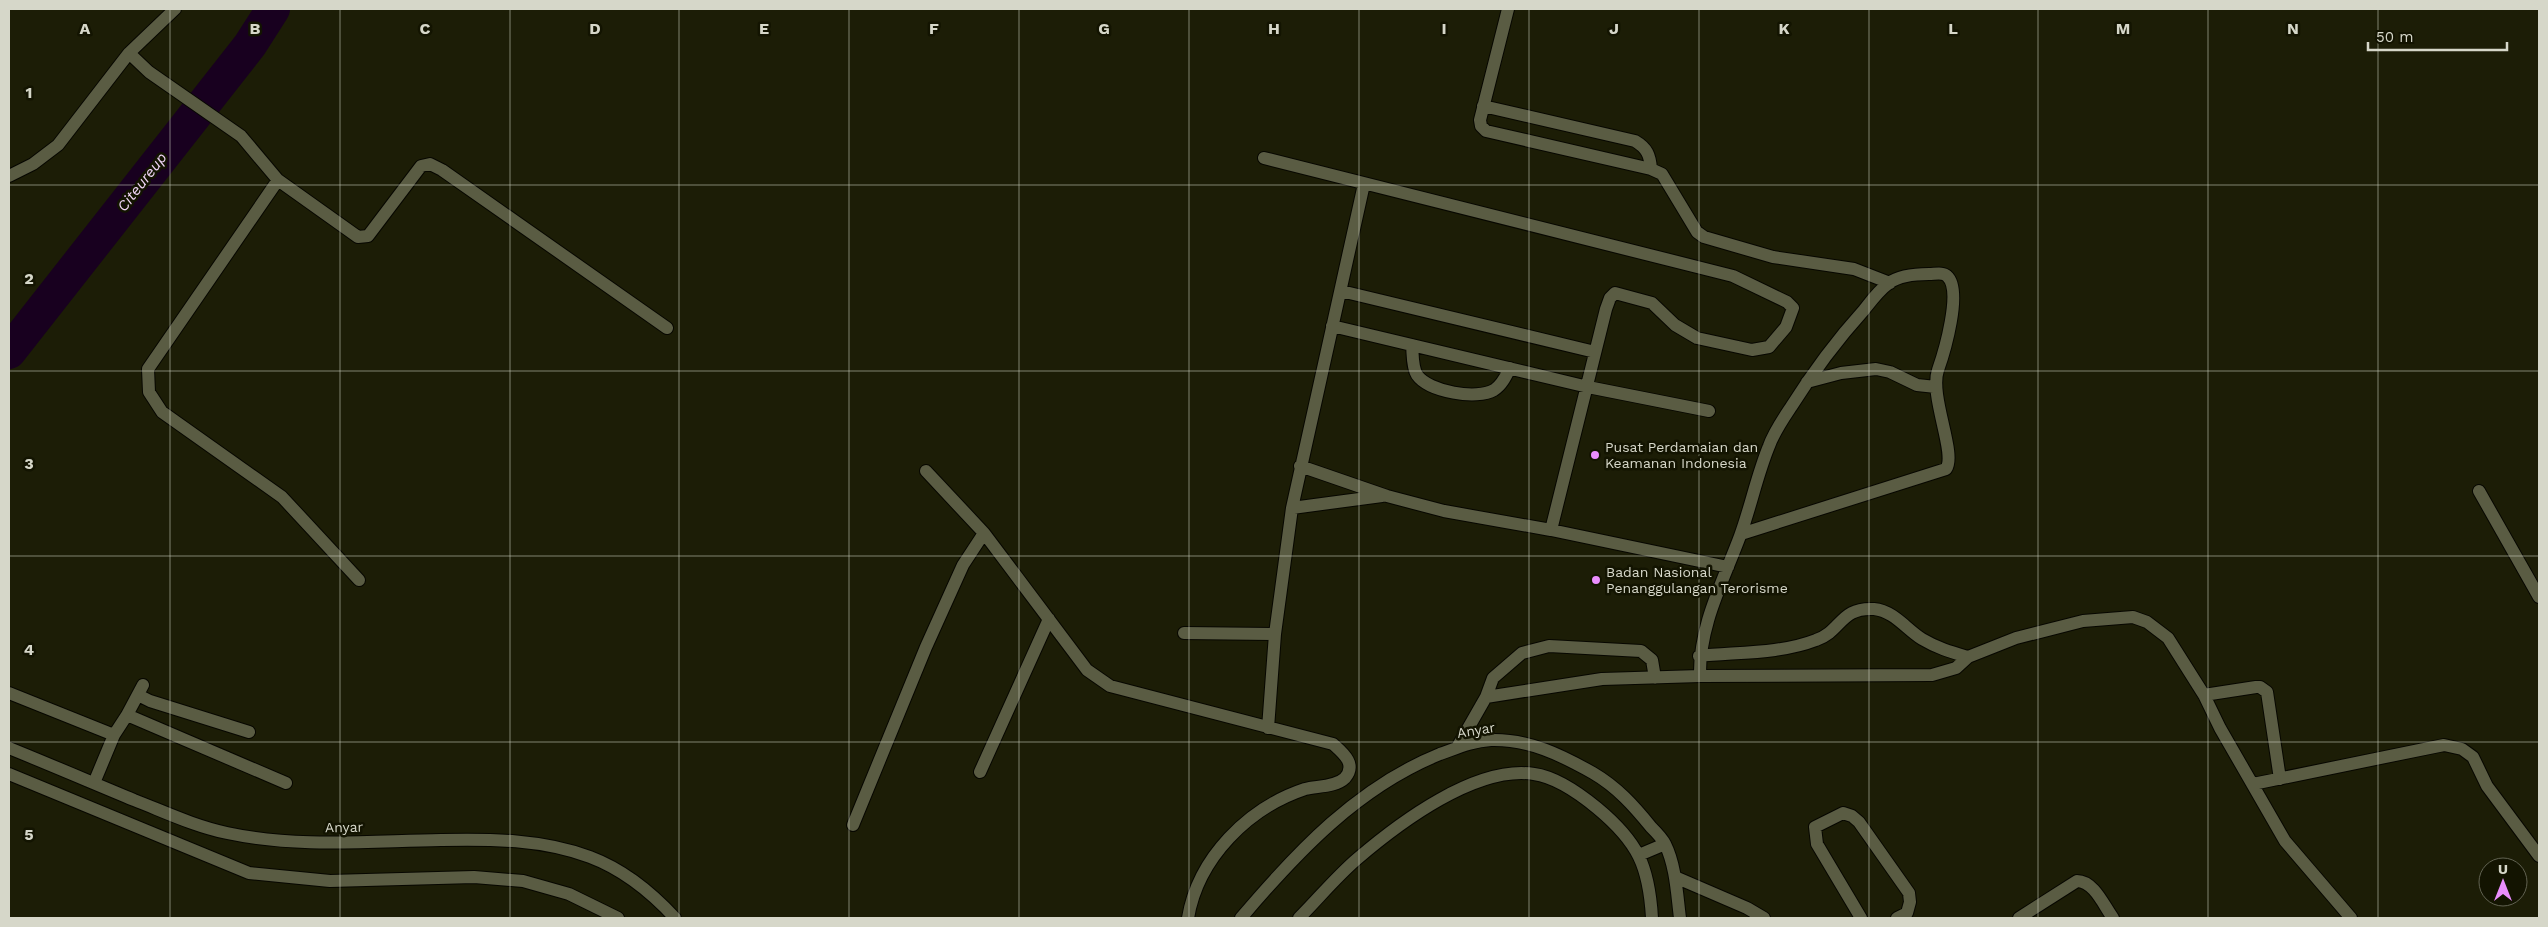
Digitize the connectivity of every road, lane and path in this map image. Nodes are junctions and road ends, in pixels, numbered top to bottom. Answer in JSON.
{"nodes":[{"id":1,"x":175,"y":9,"type":"edge"},
{"id":2,"x":1508,"y":9,"type":"edge"},
{"id":3,"x":129,"y":54,"type":"junction"},
{"id":4,"x":1484,"y":106,"type":"junction"},
{"id":5,"x":1583,"y":129,"type":"junction"},
{"id":6,"x":1578,"y":152,"type":"junction"},
{"id":7,"x":1264,"y":158,"type":"dead end"},
{"id":8,"x":1651,"y":168,"type":"junction"},
{"id":9,"x":9,"y":176,"type":"edge"},
{"id":10,"x":278,"y":180,"type":"junction"},
{"id":11,"x":1364,"y":184,"type":"junction"},
{"id":12,"x":1890,"y":283,"type":"junction"},
{"id":13,"x":1341,"y":291,"type":"junction"},
{"id":14,"x":1332,"y":326,"type":"junction"},
{"id":15,"x":667,"y":328,"type":"dead end"},
{"id":16,"x":1412,"y":345,"type":"junction"},
{"id":17,"x":1596,"y":352,"type":"junction"},
{"id":18,"x":1510,"y":368,"type":"junction"},
{"id":19,"x":1807,"y":382,"type":"junction"},
{"id":20,"x":1588,"y":387,"type":"junction"},
{"id":21,"x":1936,"y":387,"type":"junction"},
{"id":22,"x":1709,"y":411,"type":"dead end"},
{"id":23,"x":1300,"y":466,"type":"junction"},
{"id":24,"x":926,"y":471,"type":"dead end"},
{"id":25,"x":2479,"y":491,"type":"dead end"},
{"id":26,"x":1387,"y":496,"type":"junction"},
{"id":27,"x":1292,"y":508,"type":"junction"},
{"id":28,"x":1551,"y":530,"type":"junction"},
{"id":29,"x":984,"y":533,"type":"junction"},
{"id":30,"x":1741,"y":534,"type":"junction"},
{"id":31,"x":1728,"y":567,"type":"junction"},
{"id":32,"x":359,"y":580,"type":"dead end"},
{"id":33,"x":2539,"y":597,"type":"edge"},
{"id":34,"x":1049,"y":619,"type":"junction"},
{"id":35,"x":1184,"y":634,"type":"dead end"},
{"id":36,"x":1274,"y":634,"type":"junction"},
{"id":37,"x":1699,"y":656,"type":"junction"},
{"id":38,"x":1968,"y":657,"type":"junction"},
{"id":39,"x":1700,"y":676,"type":"junction"},
{"id":40,"x":1656,"y":678,"type":"junction"},
{"id":41,"x":9,"y":693,"type":"edge"},
{"id":42,"x":2204,"y":695,"type":"junction"},
{"id":43,"x":1486,"y":698,"type":"junction"},
{"id":44,"x":127,"y":715,"type":"junction"},
{"id":45,"x":1268,"y":728,"type":"junction"},
{"id":46,"x":249,"y":732,"type":"dead end"},
{"id":47,"x":114,"y":735,"type":"junction"},
{"id":48,"x":1458,"y":746,"type":"junction"},
{"id":49,"x":9,"y":748,"type":"edge"},
{"id":50,"x":980,"y":772,"type":"dead end"},
{"id":51,"x":9,"y":774,"type":"edge"},
{"id":52,"x":2280,"y":779,"type":"junction"},
{"id":53,"x":94,"y":783,"type":"junction"},
{"id":54,"x":286,"y":783,"type":"dead end"},
{"id":55,"x":2253,"y":784,"type":"junction"},
{"id":56,"x":853,"y":824,"type":"dead end"},
{"id":57,"x":1665,"y":844,"type":"junction"},
{"id":58,"x":1640,"y":855,"type":"junction"},
{"id":59,"x":2539,"y":856,"type":"edge"},
{"id":60,"x":1675,"y":877,"type":"junction"},
{"id":61,"x":618,"y":918,"type":"edge"},
{"id":62,"x":675,"y":918,"type":"edge"},
{"id":63,"x":1188,"y":918,"type":"edge"},
{"id":64,"x":1241,"y":918,"type":"edge"},
{"id":65,"x":1298,"y":918,"type":"edge"},
{"id":66,"x":1652,"y":918,"type":"edge"},
{"id":67,"x":1680,"y":918,"type":"edge"},
{"id":68,"x":1764,"y":918,"type":"edge"},
{"id":69,"x":1861,"y":918,"type":"edge"},
{"id":70,"x":1897,"y":918,"type":"edge"},
{"id":71,"x":2019,"y":918,"type":"edge"},
{"id":72,"x":2113,"y":918,"type":"edge"},
{"id":73,"x":2351,"y":918,"type":"edge"}],
"edges":[{"from":1,"to":3,"type":"street"},
{"from":2,"to":4,"type":"street"},
{"from":3,"to":9,"type":"street"},
{"from":3,"to":10,"type":"street"},
{"from":4,"to":5,"type":"street"},
{"from":4,"to":6,"type":"street"},
{"from":5,"to":6,"type":"street"},
{"from":5,"to":8,"type":"street"},
{"from":6,"to":8,"type":"street"},
{"from":7,"to":11,"type":"street"},
{"from":8,"to":12,"type":"street"},
{"from":10,"to":15,"type":"street"},
{"from":10,"to":32,"type":"street"},
{"from":11,"to":13,"type":"street"},
{"from":11,"to":17,"type":"street"},
{"from":12,"to":19,"type":"street"},
{"from":12,"to":21,"type":"street"},
{"from":13,"to":14,"type":"street"},
{"from":13,"to":17,"type":"street"},
{"from":14,"to":16,"type":"street"},
{"from":14,"to":23,"type":"street"},
{"from":16,"to":18,"type":"street"},
{"from":16,"to":18,"type":"street"},
{"from":17,"to":20,"type":"street"},
{"from":18,"to":20,"type":"street"},
{"from":19,"to":21,"type":"street"},
{"from":19,"to":30,"type":"street"},
{"from":20,"to":22,"type":"street"},
{"from":20,"to":28,"type":"street"},
{"from":21,"to":30,"type":"street"},
{"from":23,"to":26,"type":"street"},
{"from":23,"to":27,"type":"street"},
{"from":24,"to":29,"type":"street"},
{"from":25,"to":33,"type":"street"},
{"from":26,"to":27,"type":"street"},
{"from":26,"to":28,"type":"street"},
{"from":27,"to":36,"type":"street"},
{"from":28,"to":31,"type":"street"},
{"from":29,"to":34,"type":"street"},
{"from":29,"to":56,"type":"street"},
{"from":30,"to":31,"type":"street"},
{"from":31,"to":37,"type":"street"},
{"from":34,"to":45,"type":"street"},
{"from":34,"to":50,"type":"street"},
{"from":35,"to":36,"type":"street"},
{"from":36,"to":45,"type":"street"},
{"from":37,"to":38,"type":"street"},
{"from":37,"to":39,"type":"street"},
{"from":38,"to":39,"type":"street"},
{"from":38,"to":42,"type":"street"},
{"from":39,"to":40,"type":"street"},
{"from":40,"to":43,"type":"street"},
{"from":40,"to":43,"type":"street"},
{"from":41,"to":47,"type":"street"},
{"from":42,"to":52,"type":"street"},
{"from":42,"to":55,"type":"street"},
{"from":43,"to":48,"type":"street"},
{"from":44,"to":46,"type":"street"},
{"from":44,"to":47,"type":"street"},
{"from":44,"to":54,"type":"street"},
{"from":45,"to":63,"type":"street"},
{"from":47,"to":53,"type":"street"},
{"from":48,"to":57,"type":"street","name":"Anyar"},
{"from":48,"to":64,"type":"street","name":"Anyar"},
{"from":49,"to":53,"type":"street","name":"Anyar"},
{"from":51,"to":61,"type":"street"},
{"from":52,"to":55,"type":"street"},
{"from":52,"to":59,"type":"street"},
{"from":53,"to":62,"type":"street","name":"Anyar"},
{"from":55,"to":73,"type":"street"},
{"from":57,"to":58,"type":"street"},
{"from":57,"to":60,"type":"street","name":"Anyar"},
{"from":58,"to":65,"type":"street"},
{"from":58,"to":66,"type":"street"},
{"from":60,"to":67,"type":"street","name":"Anyar"},
{"from":60,"to":68,"type":"street"},
{"from":69,"to":70,"type":"street"},
{"from":71,"to":72,"type":"street"}]}
